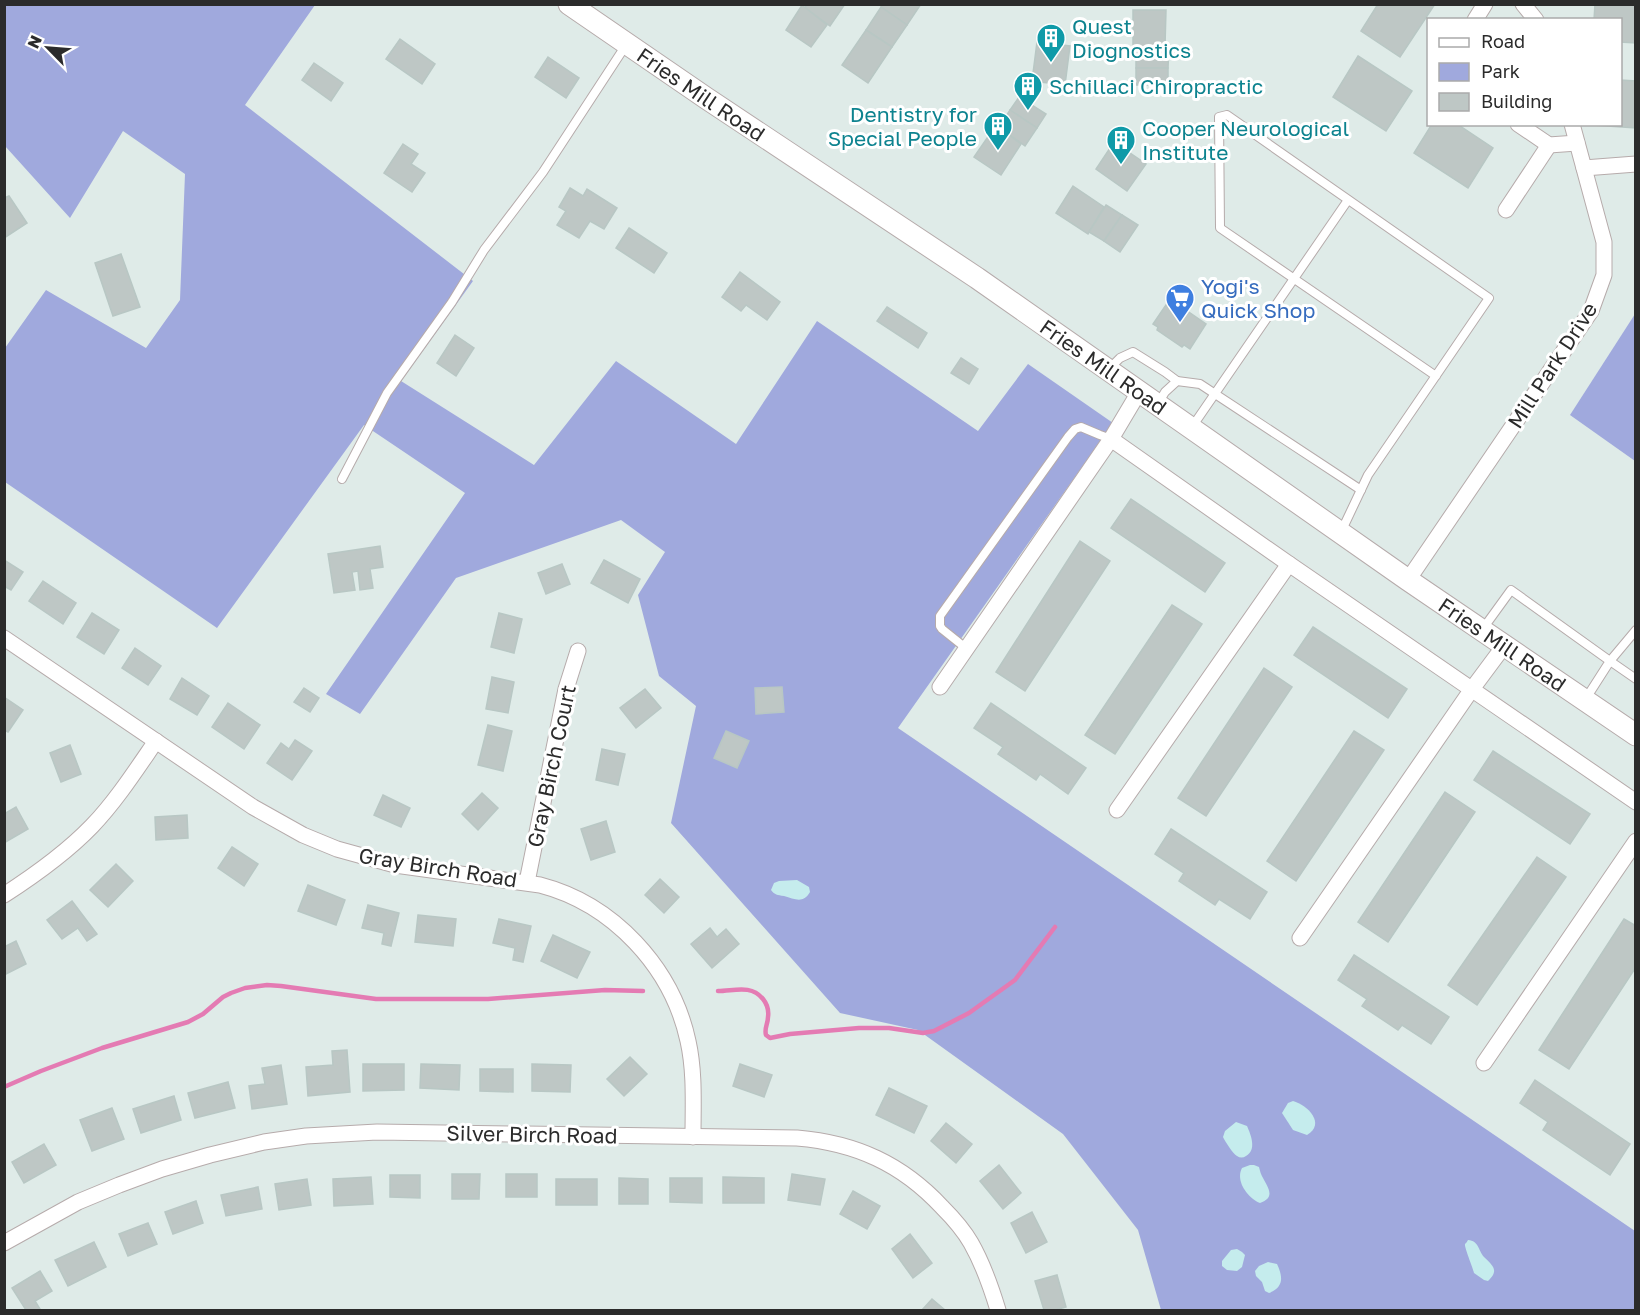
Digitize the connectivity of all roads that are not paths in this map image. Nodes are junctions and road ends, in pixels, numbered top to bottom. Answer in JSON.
{"nodes":[{"id":1,"x":1485,"y":4,"type":"edge"},
{"id":2,"x":1523,"y":4,"type":"edge"},
{"id":3,"x":570,"y":5,"type":"edge"},
{"id":4,"x":1476,"y":18,"type":"edge"},
{"id":5,"x":1534,"y":18,"type":"edge"},
{"id":6,"x":627,"y":44,"type":"junction"},
{"id":7,"x":1521,"y":126,"type":"edge"},
{"id":8,"x":1573,"y":126,"type":"edge"},
{"id":9,"x":1577,"y":143,"type":"junction"},
{"id":10,"x":1549,"y":145,"type":"junction"},
{"id":11,"x":1635,"y":164,"type":"edge"},
{"id":12,"x":1584,"y":168,"type":"junction"},
{"id":13,"x":1348,"y":200,"type":"junction"},
{"id":14,"x":1506,"y":210,"type":"dead end"},
{"id":15,"x":1294,"y":279,"type":"junction"},
{"id":16,"x":1108,"y":370,"type":"junction"},
{"id":17,"x":1436,"y":376,"type":"junction"},
{"id":18,"x":1177,"y":381,"type":"junction"},
{"id":19,"x":1139,"y":392,"type":"junction"},
{"id":20,"x":1216,"y":393,"type":"junction"},
{"id":21,"x":1157,"y":405,"type":"junction"},
{"id":22,"x":1192,"y":429,"type":"junction"},
{"id":23,"x":1112,"y":439,"type":"junction"},
{"id":24,"x":342,"y":479,"type":"dead end"},
{"id":25,"x":1361,"y":490,"type":"junction"},
{"id":26,"x":1341,"y":533,"type":"junction"},
{"id":27,"x":1289,"y":564,"type":"junction"},
{"id":28,"x":1408,"y":580,"type":"junction"},
{"id":29,"x":1635,"y":630,"type":"edge"},
{"id":30,"x":1481,"y":631,"type":"junction"},
{"id":31,"x":4,"y":639,"type":"edge"},
{"id":32,"x":1504,"y":646,"type":"junction"},
{"id":33,"x":967,"y":649,"type":"junction"},
{"id":34,"x":578,"y":651,"type":"dead end"},
{"id":35,"x":1610,"y":661,"type":"junction"},
{"id":36,"x":1635,"y":679,"type":"edge"},
{"id":37,"x":940,"y":687,"type":"dead end"},
{"id":38,"x":1472,"y":690,"type":"junction"},
{"id":39,"x":1585,"y":700,"type":"junction"},
{"id":40,"x":1635,"y":735,"type":"edge"},
{"id":41,"x":156,"y":741,"type":"junction"},
{"id":42,"x":1635,"y":802,"type":"edge"},
{"id":43,"x":1117,"y":810,"type":"dead end"},
{"id":44,"x":1635,"y":841,"type":"edge"},
{"id":45,"x":527,"y":882,"type":"junction"},
{"id":46,"x":4,"y":895,"type":"edge"},
{"id":47,"x":1300,"y":938,"type":"dead end"},
{"id":48,"x":1484,"y":1063,"type":"dead end"},
{"id":49,"x":693,"y":1137,"type":"junction"},
{"id":50,"x":4,"y":1243,"type":"edge"},
{"id":51,"x":998,"y":1311,"type":"edge"}],
"edges":[{"from":1,"to":4,"type":"street"},
{"from":2,"to":5,"type":"street"},
{"from":3,"to":6,"type":"main road","name":"Fries Mill Road"},
{"from":6,"to":16,"type":"main road","name":"Fries Mill Road"},
{"from":6,"to":24,"type":"lane"},
{"from":7,"to":10,"type":"street"},
{"from":8,"to":9,"type":"street","name":"Mill Park Drive"},
{"from":9,"to":10,"type":"street"},
{"from":9,"to":12,"type":"street","name":"Mill Park Drive"},
{"from":10,"to":14,"type":"street"},
{"from":11,"to":12,"type":"street"},
{"from":12,"to":28,"type":"street","name":"Mill Park Drive"},
{"from":13,"to":15,"type":"lane"},
{"from":13,"to":15,"type":"lane"},
{"from":13,"to":17,"type":"lane"},
{"from":15,"to":17,"type":"lane"},
{"from":15,"to":20,"type":"lane"},
{"from":16,"to":18,"type":"lane"},
{"from":16,"to":19,"type":"main road","name":"Fries Mill Road"},
{"from":17,"to":25,"type":"lane"},
{"from":18,"to":20,"type":"lane"},
{"from":18,"to":21,"type":"lane"},
{"from":19,"to":21,"type":"main road","name":"Fries Mill Road"},
{"from":19,"to":23,"type":"street"},
{"from":20,"to":22,"type":"lane"},
{"from":20,"to":25,"type":"lane"},
{"from":21,"to":22,"type":"main road","name":"Fries Mill Road"},
{"from":22,"to":26,"type":"main road","name":"Fries Mill Road"},
{"from":23,"to":27,"type":"street"},
{"from":23,"to":33,"type":"street"},
{"from":23,"to":33,"type":"lane"},
{"from":25,"to":26,"type":"lane"},
{"from":26,"to":28,"type":"main road","name":"Fries Mill Road"},
{"from":27,"to":38,"type":"street"},
{"from":27,"to":43,"type":"street"},
{"from":28,"to":30,"type":"main road","name":"Fries Mill Road"},
{"from":29,"to":35,"type":"lane"},
{"from":30,"to":32,"type":"main road","name":"Fries Mill Road"},
{"from":30,"to":35,"type":"lane"},
{"from":31,"to":41,"type":"street","name":"Gray Birch Road"},
{"from":32,"to":38,"type":"street"},
{"from":32,"to":39,"type":"main road","name":"Fries Mill Road"},
{"from":33,"to":37,"type":"street"},
{"from":34,"to":45,"type":"street","name":"Gray Birch Court"},
{"from":35,"to":36,"type":"lane"},
{"from":35,"to":39,"type":"lane"},
{"from":38,"to":42,"type":"street"},
{"from":38,"to":47,"type":"street"},
{"from":39,"to":40,"type":"main road","name":"Fries Mill Road"},
{"from":41,"to":45,"type":"street","name":"Gray Birch Road"},
{"from":41,"to":46,"type":"street"},
{"from":44,"to":48,"type":"street"},
{"from":45,"to":49,"type":"street","name":"Gray Birch Road"},
{"from":49,"to":50,"type":"street","name":"Silver Birch Road"},
{"from":49,"to":51,"type":"street","name":"Silver Birch Road"}]}
